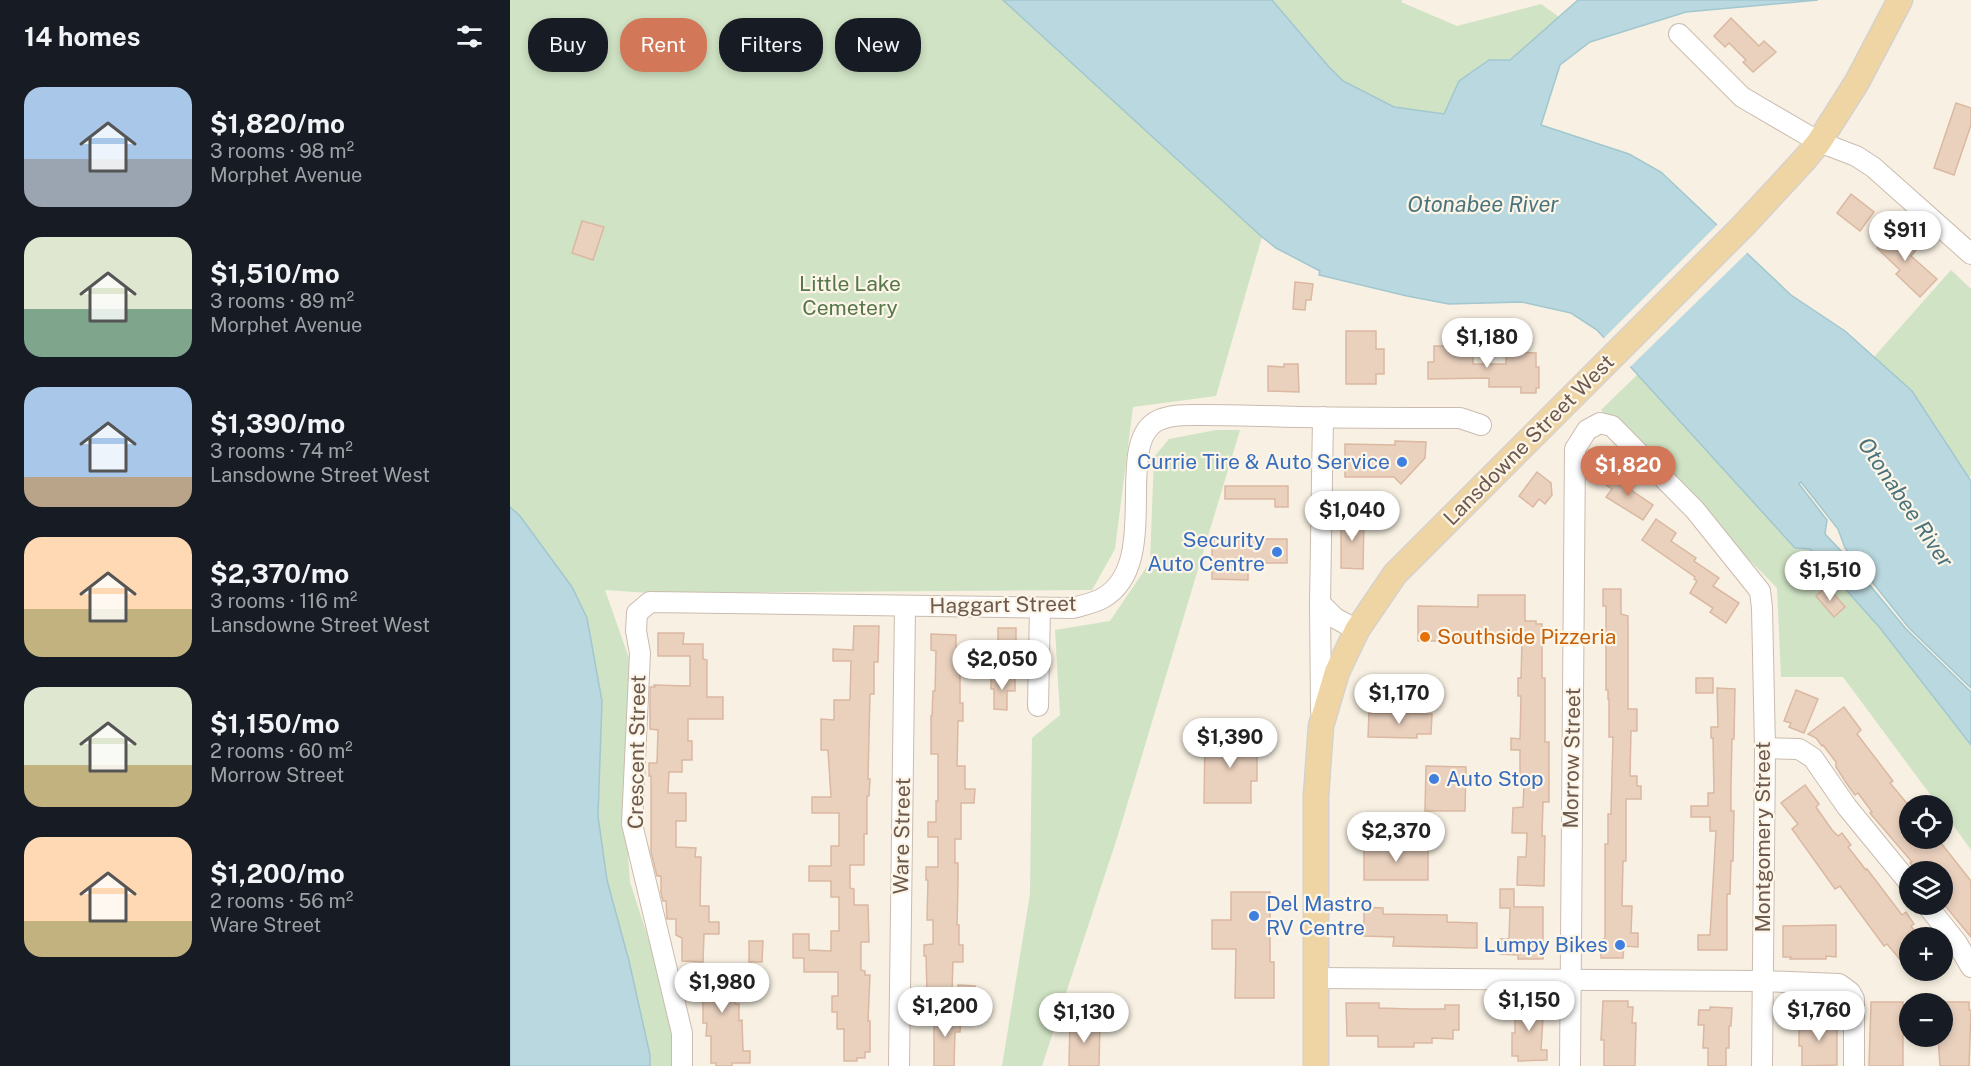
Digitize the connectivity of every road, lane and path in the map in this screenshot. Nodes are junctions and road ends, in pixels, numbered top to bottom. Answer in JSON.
{"nodes":[{"id":1,"x":1900,"y":0,"type":"edge"},
{"id":2,"x":1679,"y":34,"type":"dead end"},
{"id":3,"x":1819,"y":142,"type":"junction"},
{"id":4,"x":1971,"y":254,"type":"edge"},
{"id":5,"x":1323,"y":417,"type":"junction"},
{"id":6,"x":1481,"y":425,"type":"dead end"},
{"id":7,"x":1575,"y":449,"type":"joint"},
{"id":8,"x":1320,"y":603,"type":"junction"},
{"id":9,"x":905,"y":606,"type":"junction"},
{"id":10,"x":1040,"y":608,"type":"junction"},
{"id":11,"x":637,"y":613,"type":"joint"},
{"id":12,"x":1357,"y":630,"type":"junction"},
{"id":13,"x":1038,"y":706,"type":"dead end"},
{"id":14,"x":1321,"y":726,"type":"junction"},
{"id":15,"x":1765,"y":748,"type":"junction"},
{"id":16,"x":1899,"y":871,"type":"edge"},
{"id":17,"x":1935,"y":915,"type":"edge"},
{"id":18,"x":1971,"y":967,"type":"edge"},
{"id":19,"x":1316,"y":978,"type":"junction"},
{"id":20,"x":1570,"y":980,"type":"junction"},
{"id":21,"x":1762,"y":981,"type":"junction"},
{"id":22,"x":682,"y":1066,"type":"edge"},
{"id":23,"x":899,"y":1066,"type":"edge"},
{"id":24,"x":1316,"y":1066,"type":"edge"},
{"id":25,"x":1570,"y":1066,"type":"edge"},
{"id":26,"x":1762,"y":1066,"type":"edge"},
{"id":27,"x":1854,"y":1066,"type":"edge"}],
"edges":[{"from":1,"to":3,"type":"main road","name":"Lansdowne Street West"},
{"from":2,"to":3,"type":"street"},
{"from":3,"to":4,"type":"street"},
{"from":3,"to":12,"type":"main road","name":"Lansdowne Street West"},
{"from":5,"to":6,"type":"street","name":"Haggart Street"},
{"from":5,"to":8,"type":"street"},
{"from":5,"to":10,"type":"street","name":"Haggart Street"},
{"from":7,"to":15,"type":"street","name":"Montgomery Street"},
{"from":7,"to":20,"type":"street","name":"Morrow Street"},
{"from":8,"to":12,"type":"street"},
{"from":8,"to":14,"type":"street"},
{"from":9,"to":10,"type":"street","name":"Haggart Street"},
{"from":9,"to":11,"type":"street","name":"Haggart Street"},
{"from":9,"to":23,"type":"street","name":"Ware Street"},
{"from":10,"to":13,"type":"street"},
{"from":11,"to":22,"type":"street","name":"Crescent Street"},
{"from":12,"to":14,"type":"main road","name":"Lansdowne Street West"},
{"from":14,"to":19,"type":"main road","name":"Lansdowne Street West"},
{"from":15,"to":16,"type":"street"},
{"from":15,"to":21,"type":"street","name":"Montgomery Street"},
{"from":17,"to":18,"type":"street"},
{"from":19,"to":20,"type":"street"},
{"from":19,"to":24,"type":"main road","name":"Lansdowne Street West"},
{"from":20,"to":21,"type":"street"},
{"from":20,"to":25,"type":"street","name":"Morrow Street"},
{"from":21,"to":26,"type":"street","name":"Montgomery Street"},
{"from":21,"to":27,"type":"street"}]}
